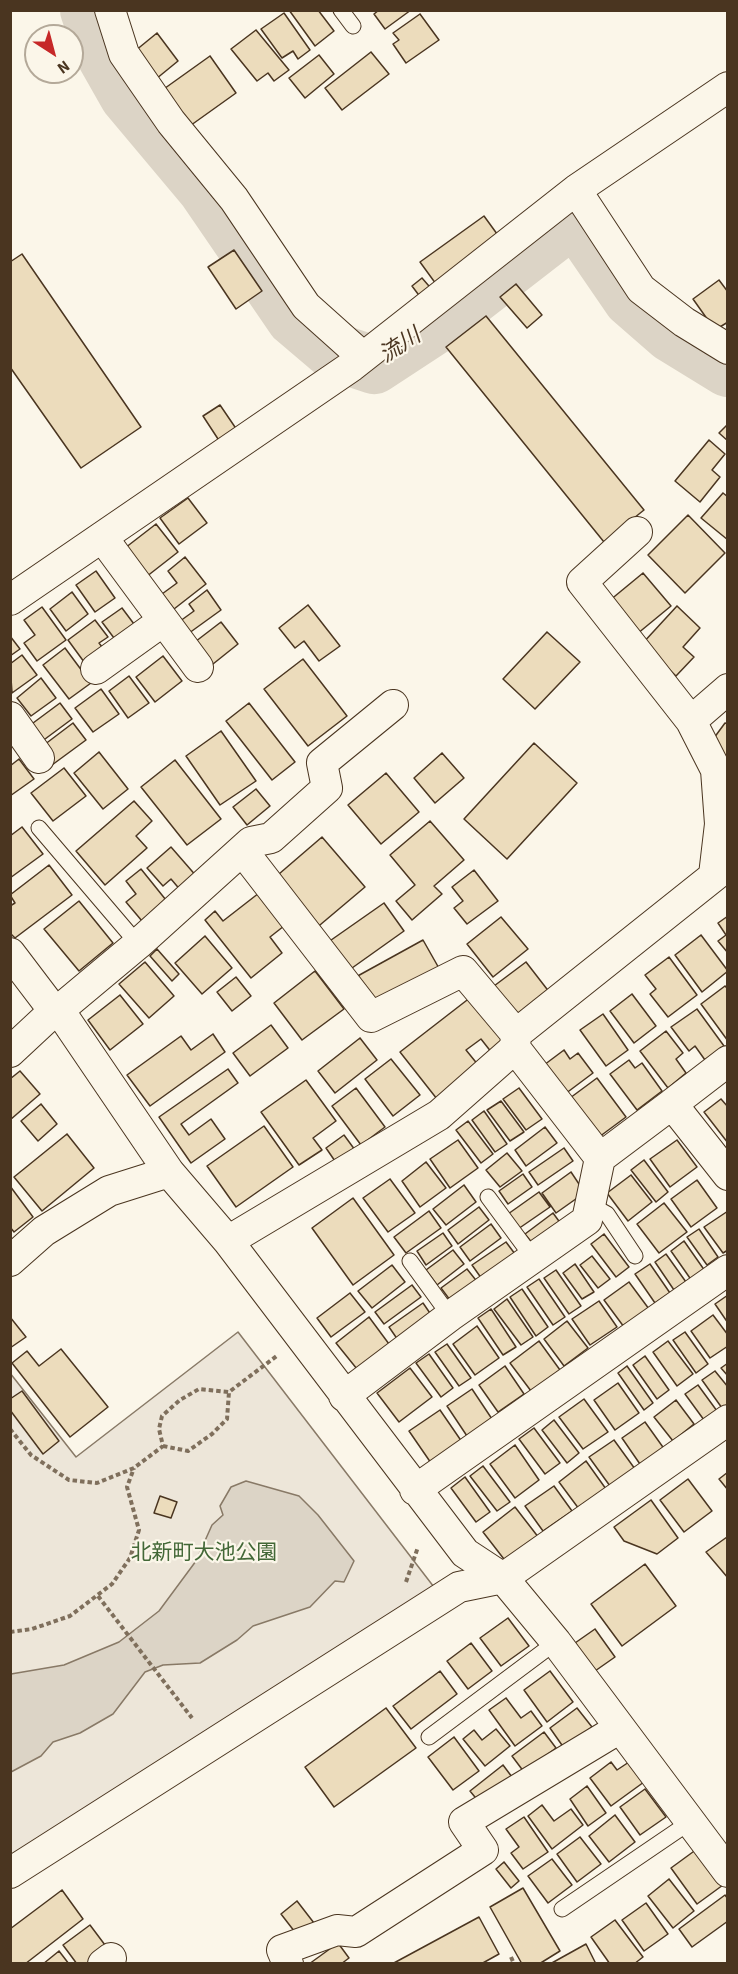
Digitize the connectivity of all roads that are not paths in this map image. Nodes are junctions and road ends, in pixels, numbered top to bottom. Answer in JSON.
{"nodes":[{"id":1,"x":340,"y":10,"type":"edge"},
{"id":2,"x":117,"y":12,"type":"edge"},
{"id":3,"x":353,"y":26,"type":"dead end"},
{"id":4,"x":728,"y":87,"type":"edge"},
{"id":5,"x":576,"y":190,"type":"junction"},
{"id":6,"x":728,"y":349,"type":"edge"},
{"id":7,"x":358,"y":361,"type":"junction"},
{"id":8,"x":637,"y":532,"type":"dead end"},
{"id":9,"x":102,"y":537,"type":"junction"},
{"id":10,"x":10,"y":600,"type":"edge"},
{"id":11,"x":163,"y":621,"type":"junction"},
{"id":12,"x":198,"y":668,"type":"dead end"},
{"id":13,"x":96,"y":669,"type":"dead end"},
{"id":14,"x":728,"y":688,"type":"edge"},
{"id":15,"x":393,"y":705,"type":"dead end"},
{"id":16,"x":10,"y":717,"type":"edge"},
{"id":17,"x":691,"y":721,"type":"junction"},
{"id":18,"x":39,"y":758,"type":"dead end"},
{"id":19,"x":39,"y":828,"type":"dead end"},
{"id":20,"x":242,"y":850,"type":"junction"},
{"id":21,"x":721,"y":870,"type":"edge"},
{"id":22,"x":138,"y":944,"type":"junction"},
{"id":23,"x":10,"y":953,"type":"edge"},
{"id":24,"x":56,"y":1011,"type":"junction"},
{"id":25,"x":515,"y":1041,"type":"junction"},
{"id":26,"x":10,"y":1052,"type":"edge"},
{"id":27,"x":728,"y":1062,"type":"edge"},
{"id":28,"x":672,"y":1104,"type":"junction"},
{"id":29,"x":600,"y":1158,"type":"junction"},
{"id":30,"x":169,"y":1172,"type":"junction"},
{"id":31,"x":728,"y":1175,"type":"edge"},
{"id":32,"x":488,"y":1197,"type":"dead end"},
{"id":33,"x":591,"y":1205,"type":"junction"},
{"id":34,"x":228,"y":1241,"type":"junction"},
{"id":35,"x":635,"y":1256,"type":"dead end"},
{"id":36,"x":533,"y":1258,"type":"junction"},
{"id":37,"x":10,"y":1261,"type":"edge"},
{"id":38,"x":410,"y":1261,"type":"dead end"},
{"id":39,"x":728,"y":1270,"type":"edge"},
{"id":40,"x":450,"y":1316,"type":"junction"},
{"id":41,"x":344,"y":1396,"type":"junction"},
{"id":42,"x":728,"y":1420,"type":"edge"},
{"id":43,"x":415,"y":1490,"type":"junction"},
{"id":44,"x":503,"y":1578,"type":"junction"},
{"id":45,"x":556,"y":1642,"type":"junction"},
{"id":46,"x":620,"y":1728,"type":"junction"},
{"id":47,"x":429,"y":1737,"type":"dead end"},
{"id":48,"x":690,"y":1822,"type":"junction"},
{"id":49,"x":728,"y":1872,"type":"edge"},
{"id":50,"x":10,"y":1873,"type":"edge"},
{"id":51,"x":562,"y":1910,"type":"dead end"},
{"id":52,"x":288,"y":1964,"type":"edge"}],
"edges":[{"from":1,"to":3,"type":"lane"},
{"from":2,"to":7,"type":"street"},
{"from":4,"to":5,"type":"street"},
{"from":5,"to":6,"type":"street"},
{"from":5,"to":7,"type":"street"},
{"from":7,"to":9,"type":"street"},
{"from":8,"to":17,"type":"street"},
{"from":9,"to":10,"type":"street"},
{"from":9,"to":11,"type":"street"},
{"from":11,"to":12,"type":"street"},
{"from":11,"to":13,"type":"street"},
{"from":14,"to":17,"type":"street"},
{"from":15,"to":20,"type":"street"},
{"from":16,"to":18,"type":"street"},
{"from":17,"to":21,"type":"street"},
{"from":19,"to":22,"type":"lane"},
{"from":20,"to":22,"type":"street"},
{"from":20,"to":25,"type":"street"},
{"from":21,"to":25,"type":"street"},
{"from":22,"to":24,"type":"street"},
{"from":23,"to":24,"type":"street"},
{"from":24,"to":26,"type":"street"},
{"from":24,"to":30,"type":"street"},
{"from":25,"to":29,"type":"street"},
{"from":25,"to":34,"type":"street"},
{"from":27,"to":28,"type":"street"},
{"from":28,"to":29,"type":"street"},
{"from":28,"to":31,"type":"street"},
{"from":29,"to":33,"type":"street"},
{"from":30,"to":34,"type":"street"},
{"from":30,"to":37,"type":"street"},
{"from":32,"to":36,"type":"lane"},
{"from":33,"to":35,"type":"lane"},
{"from":33,"to":36,"type":"street"},
{"from":34,"to":41,"type":"street"},
{"from":36,"to":40,"type":"street"},
{"from":38,"to":40,"type":"lane"},
{"from":39,"to":43,"type":"street"},
{"from":40,"to":41,"type":"street"},
{"from":41,"to":43,"type":"street"},
{"from":42,"to":44,"type":"street"},
{"from":43,"to":44,"type":"street"},
{"from":44,"to":45,"type":"street"},
{"from":44,"to":50,"type":"street"},
{"from":45,"to":46,"type":"street"},
{"from":45,"to":47,"type":"lane"},
{"from":46,"to":48,"type":"street"},
{"from":46,"to":52,"type":"street"},
{"from":48,"to":49,"type":"street"},
{"from":48,"to":51,"type":"lane"}]}
